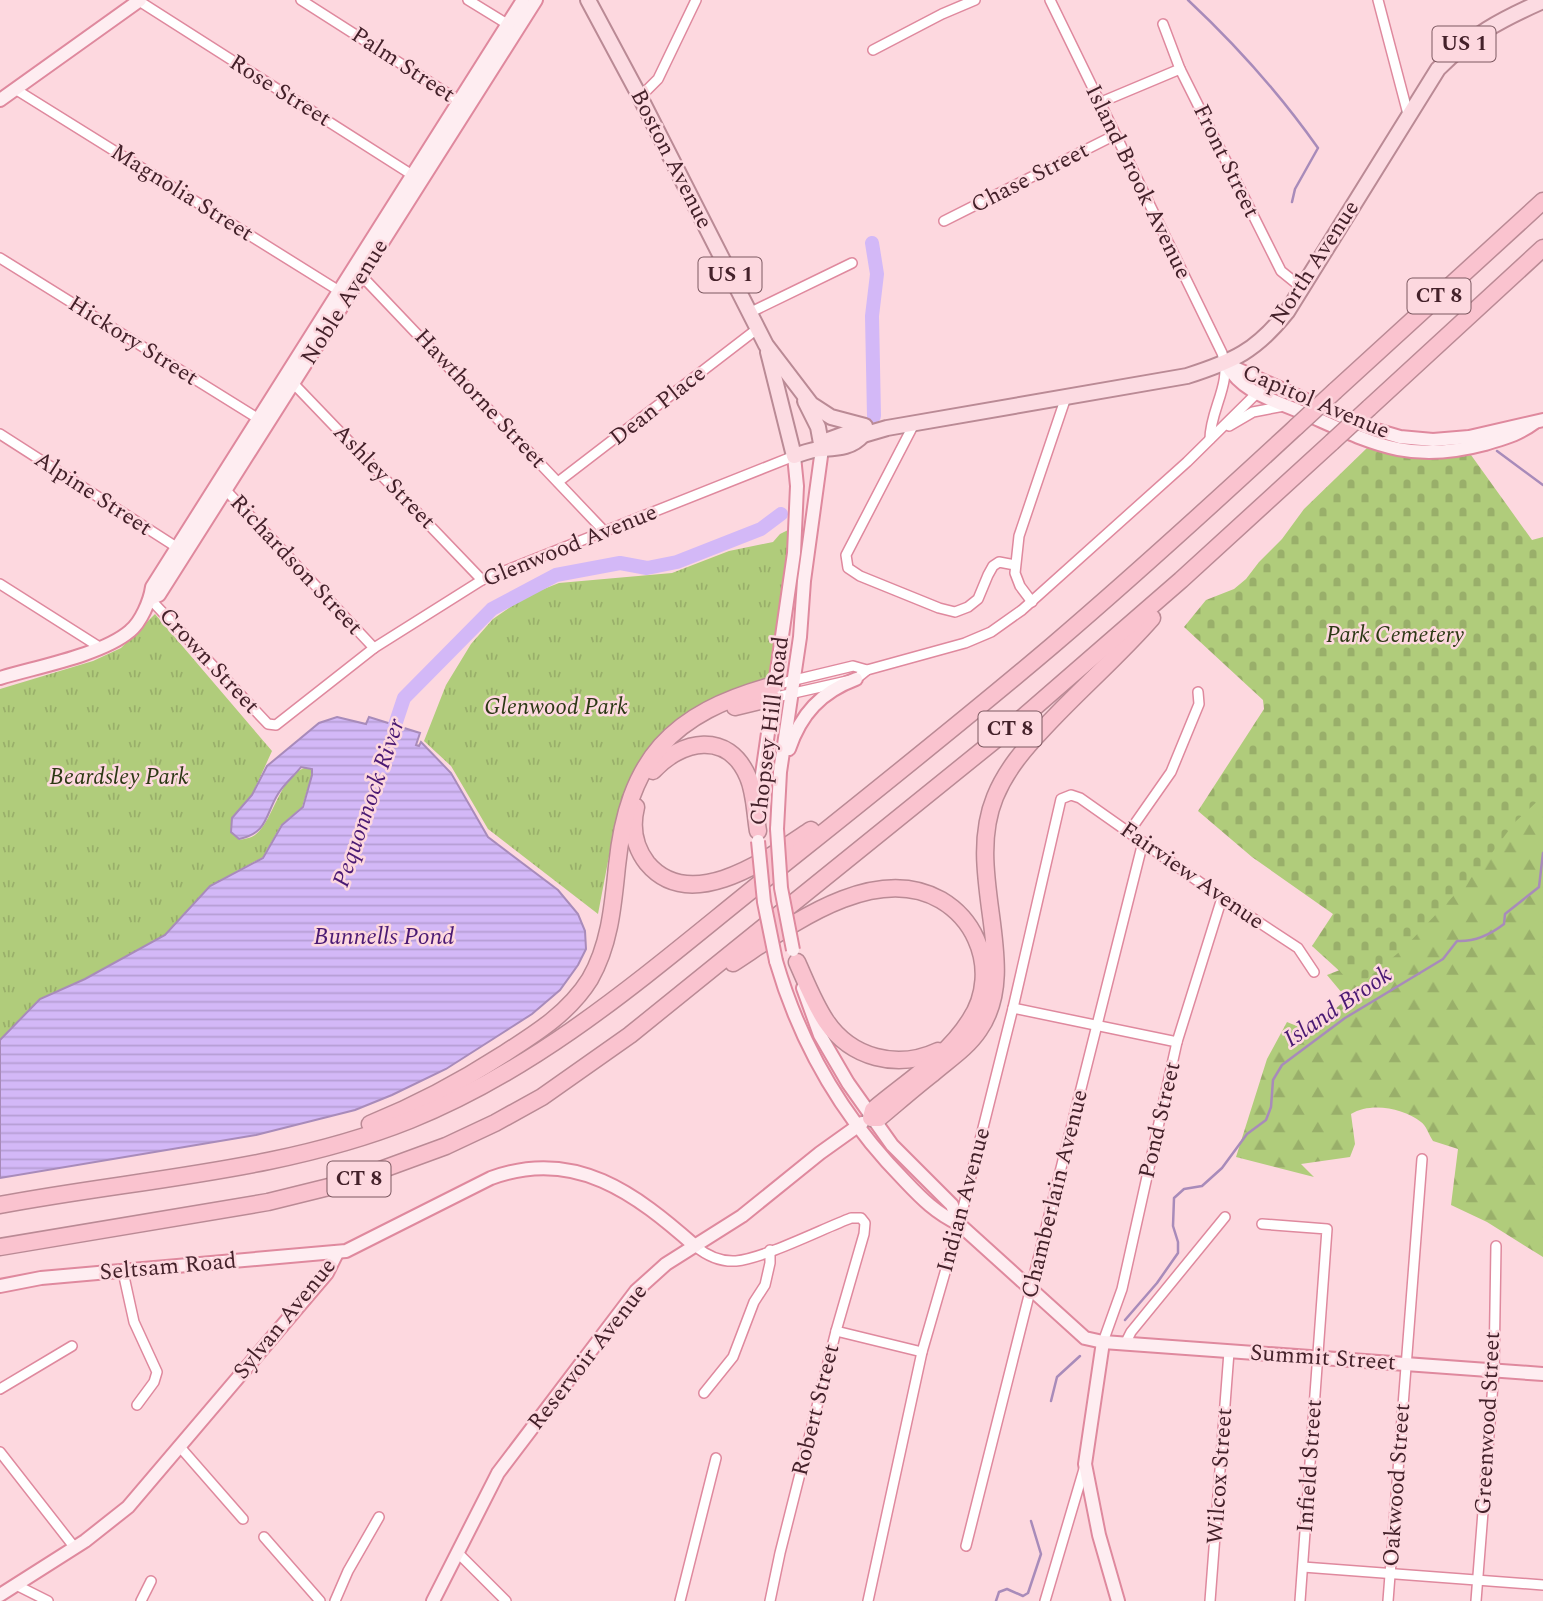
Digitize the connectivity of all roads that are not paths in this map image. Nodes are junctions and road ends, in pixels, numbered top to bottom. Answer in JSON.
{"nodes":[{"id":1,"x":302,"y":0,"type":"edge"},
{"id":2,"x":468,"y":0,"type":"edge"},
{"id":3,"x":523,"y":0,"type":"edge"},
{"id":4,"x":536,"y":0,"type":"edge"},
{"id":5,"x":588,"y":0,"type":"edge"},
{"id":6,"x":696,"y":0,"type":"edge"},
{"id":7,"x":975,"y":0,"type":"edge"},
{"id":8,"x":1051,"y":0,"type":"edge"},
{"id":9,"x":1378,"y":0,"type":"edge"},
{"id":10,"x":140,"y":1,"type":"edge"},
{"id":11,"x":1543,"y":1,"type":"edge"},
{"id":12,"x":1163,"y":24,"type":"dead end"},
{"id":13,"x":512,"y":27,"type":"junction"},
{"id":14,"x":873,"y":50,"type":"dead end"},
{"id":15,"x":1180,"y":69,"type":"junction"},
{"id":16,"x":15,"y":89,"type":"junction"},
{"id":17,"x":640,"y":97,"type":"junction"},
{"id":18,"x":0,"y":100,"type":"edge"},
{"id":19,"x":1099,"y":103,"type":"junction"},
{"id":20,"x":464,"y":104,"type":"junction"},
{"id":21,"x":1408,"y":114,"type":"junction"},
{"id":22,"x":1115,"y":135,"type":"junction"},
{"id":23,"x":416,"y":178,"type":"junction"},
{"id":24,"x":1543,"y":201,"type":"edge"},
{"id":25,"x":944,"y":221,"type":"dead end"},
{"id":26,"x":1543,"y":248,"type":"edge"},
{"id":27,"x":0,"y":258,"type":"edge"},
{"id":28,"x":852,"y":263,"type":"dead end"},
{"id":29,"x":358,"y":271,"type":"junction"},
{"id":30,"x":1302,"y":288,"type":"junction"},
{"id":31,"x":344,"y":294,"type":"junction"},
{"id":32,"x":749,"y":313,"type":"junction"},
{"id":33,"x":757,"y":329,"type":"junction"},
{"id":34,"x":766,"y":345,"type":"junction"},
{"id":35,"x":1226,"y":364,"type":"junction"},
{"id":36,"x":290,"y":380,"type":"junction"},
{"id":37,"x":1266,"y":381,"type":"junction"},
{"id":38,"x":798,"y":389,"type":"junction"},
{"id":39,"x":1257,"y":394,"type":"junction"},
{"id":40,"x":1066,"y":397,"type":"junction"},
{"id":41,"x":1286,"y":406,"type":"junction"},
{"id":42,"x":263,"y":421,"type":"junction"},
{"id":43,"x":1538,"y":422,"type":"edge"},
{"id":44,"x":914,"y":424,"type":"junction"},
{"id":45,"x":887,"y":428,"type":"junction"},
{"id":46,"x":0,"y":434,"type":"edge"},
{"id":47,"x":1210,"y":439,"type":"junction"},
{"id":48,"x":822,"y":449,"type":"junction"},
{"id":49,"x":794,"y":456,"type":"junction"},
{"id":50,"x":558,"y":482,"type":"junction"},
{"id":51,"x":222,"y":486,"type":"junction"},
{"id":52,"x":605,"y":532,"type":"junction"},
{"id":53,"x":181,"y":550,"type":"junction"},
{"id":54,"x":1015,"y":565,"type":"junction"},
{"id":55,"x":482,"y":580,"type":"junction"},
{"id":56,"x":1181,"y":580,"type":"junction"},
{"id":57,"x":0,"y":584,"type":"edge"},
{"id":58,"x":150,"y":599,"type":"junction"},
{"id":59,"x":1032,"y":601,"type":"junction"},
{"id":60,"x":101,"y":648,"type":"junction"},
{"id":61,"x":374,"y":648,"type":"junction"},
{"id":62,"x":867,"y":670,"type":"junction"},
{"id":63,"x":0,"y":678,"type":"edge"},
{"id":64,"x":856,"y":679,"type":"junction"},
{"id":65,"x":793,"y":680,"type":"junction"},
{"id":66,"x":773,"y":692,"type":"junction"},
{"id":67,"x":1198,"y":692,"type":"dead end"},
{"id":68,"x":791,"y":695,"type":"junction"},
{"id":69,"x":268,"y":724,"type":"joint"},
{"id":70,"x":653,"y":771,"type":"junction"},
{"id":71,"x":780,"y":772,"type":"junction"},
{"id":72,"x":892,"y":777,"type":"junction"},
{"id":73,"x":1061,"y":799,"type":"joint"},
{"id":74,"x":1129,"y":832,"type":"junction"},
{"id":75,"x":758,"y":836,"type":"junction"},
{"id":76,"x":1143,"y":842,"type":"junction"},
{"id":77,"x":1222,"y":898,"type":"junction"},
{"id":78,"x":795,"y":956,"type":"junction"},
{"id":79,"x":1314,"y":972,"type":"dead end"},
{"id":80,"x":675,"y":1000,"type":"junction"},
{"id":81,"x":1013,"y":1008,"type":"junction"},
{"id":82,"x":966,"y":1027,"type":"junction"},
{"id":83,"x":1098,"y":1027,"type":"junction"},
{"id":84,"x":1177,"y":1042,"type":"junction"},
{"id":85,"x":864,"y":1122,"type":"junction"},
{"id":86,"x":1422,"y":1159,"type":"dead end"},
{"id":87,"x":274,"y":1160,"type":"junction"},
{"id":88,"x":0,"y":1205,"type":"edge"},
{"id":89,"x":1225,"y":1217,"type":"dead end"},
{"id":90,"x":959,"y":1224,"type":"junction"},
{"id":91,"x":1262,"y":1224,"type":"dead end"},
{"id":92,"x":695,"y":1246,"type":"junction"},
{"id":93,"x":1496,"y":1246,"type":"dead end"},
{"id":94,"x":0,"y":1247,"type":"edge"},
{"id":95,"x":771,"y":1250,"type":"junction"},
{"id":96,"x":337,"y":1253,"type":"junction"},
{"id":97,"x":123,"y":1272,"type":"junction"},
{"id":98,"x":0,"y":1286,"type":"edge"},
{"id":99,"x":1030,"y":1290,"type":"junction"},
{"id":100,"x":836,"y":1331,"type":"junction"},
{"id":101,"x":1103,"y":1342,"type":"junction"},
{"id":102,"x":1125,"y":1344,"type":"junction"},
{"id":103,"x":72,"y":1346,"type":"dead end"},
{"id":104,"x":922,"y":1352,"type":"junction"},
{"id":105,"x":1229,"y":1352,"type":"junction"},
{"id":106,"x":1317,"y":1358,"type":"junction"},
{"id":107,"x":1406,"y":1364,"type":"junction"},
{"id":108,"x":1494,"y":1371,"type":"junction"},
{"id":109,"x":1543,"y":1374,"type":"edge"},
{"id":110,"x":0,"y":1389,"type":"edge"},
{"id":111,"x":704,"y":1393,"type":"dead end"},
{"id":112,"x":137,"y":1405,"type":"dead end"},
{"id":113,"x":180,"y":1447,"type":"junction"},
{"id":114,"x":0,"y":1452,"type":"edge"},
{"id":115,"x":716,"y":1458,"type":"dead end"},
{"id":116,"x":1086,"y":1464,"type":"junction"},
{"id":117,"x":379,"y":1517,"type":"dead end"},
{"id":118,"x":243,"y":1519,"type":"dead end"},
{"id":119,"x":264,"y":1537,"type":"dead end"},
{"id":120,"x":966,"y":1546,"type":"dead end"},
{"id":121,"x":75,"y":1548,"type":"junction"},
{"id":122,"x":457,"y":1552,"type":"junction"},
{"id":123,"x":1303,"y":1567,"type":"junction"},
{"id":124,"x":1391,"y":1574,"type":"junction"},
{"id":125,"x":151,"y":1581,"type":"dead end"},
{"id":126,"x":1478,"y":1582,"type":"junction"},
{"id":127,"x":16,"y":1585,"type":"junction"},
{"id":128,"x":1543,"y":1586,"type":"edge"},
{"id":129,"x":0,"y":1595,"type":"edge"},
{"id":130,"x":48,"y":1601,"type":"edge"},
{"id":131,"x":141,"y":1601,"type":"edge"},
{"id":132,"x":320,"y":1601,"type":"edge"},
{"id":133,"x":335,"y":1601,"type":"edge"},
{"id":134,"x":433,"y":1601,"type":"edge"},
{"id":135,"x":506,"y":1601,"type":"edge"},
{"id":136,"x":680,"y":1601,"type":"edge"},
{"id":137,"x":770,"y":1601,"type":"edge"},
{"id":138,"x":868,"y":1601,"type":"edge"},
{"id":139,"x":1045,"y":1601,"type":"edge"},
{"id":140,"x":1118,"y":1601,"type":"edge"},
{"id":141,"x":1210,"y":1601,"type":"edge"},
{"id":142,"x":1300,"y":1601,"type":"edge"},
{"id":143,"x":1388,"y":1601,"type":"edge"},
{"id":144,"x":1476,"y":1601,"type":"edge"}],
"edges":[{"from":1,"to":20,"type":"street","name":"Palm Street"},
{"from":2,"to":13,"type":"street"},
{"from":3,"to":13,"type":"main road","name":"Noble Avenue"},
{"from":4,"to":13,"type":"main road","name":"Noble Avenue"},
{"from":5,"to":17,"type":"main road","name":"Boston Avenue","number":"US 1"},
{"from":6,"to":17,"type":"street"},
{"from":7,"to":14,"type":"street"},
{"from":8,"to":19,"type":"street","name":"Island Brook Avenue"},
{"from":9,"to":21,"type":"street"},
{"from":10,"to":16,"type":"main road"},
{"from":10,"to":23,"type":"street","name":"Rose Street"},
{"from":11,"to":21,"type":"main road","name":"North Avenue","number":"US 1"},
{"from":12,"to":15,"type":"street","name":"Front Street"},
{"from":13,"to":20,"type":"main road","name":"Noble Avenue"},
{"from":15,"to":19,"type":"street"},
{"from":15,"to":30,"type":"street","name":"Front Street"},
{"from":16,"to":18,"type":"main road"},
{"from":16,"to":31,"type":"street","name":"Magnolia Street"},
{"from":17,"to":32,"type":"main road","name":"Boston Avenue","number":"US 1"},
{"from":19,"to":22,"type":"street","name":"Island Brook Avenue"},
{"from":20,"to":23,"type":"main road","name":"Noble Avenue"},
{"from":21,"to":30,"type":"main road","name":"North Avenue","number":"US 1"},
{"from":22,"to":25,"type":"street","name":"Chase Street"},
{"from":22,"to":35,"type":"street","name":"Island Brook Avenue"},
{"from":23,"to":29,"type":"main road","name":"Noble Avenue"},
{"from":24,"to":72,"type":"highway","number":"CT 8","bridge":true},
{"from":26,"to":56,"type":"highway","number":"CT 8","bridge":true},
{"from":27,"to":42,"type":"street","name":"Hickory Street"},
{"from":28,"to":32,"type":"street"},
{"from":29,"to":31,"type":"main road","name":"Noble Avenue"},
{"from":29,"to":50,"type":"street","name":"Hawthorne Street"},
{"from":30,"to":35,"type":"main road","name":"North Avenue","number":"US 1"},
{"from":31,"to":36,"type":"main road","name":"Noble Avenue"},
{"from":32,"to":33,"type":"main road","name":"Boston Avenue","number":"US 1"},
{"from":33,"to":34,"type":"main road","name":"Boston Avenue","number":"US 1"},
{"from":33,"to":50,"type":"street","name":"Dean Place"},
{"from":34,"to":38,"type":"main road","name":"Boston Avenue","number":"US 1"},
{"from":34,"to":49,"type":"main road","name":"Chopsey Hill Road","number":"US 1"},
{"from":35,"to":37,"type":"main road","name":"Capitol Avenue"},
{"from":35,"to":39,"type":"main road","name":"Capitol Avenue"},
{"from":35,"to":40,"type":"main road","name":"North Avenue","number":"US 1"},
{"from":35,"to":47,"type":"street"},
{"from":36,"to":42,"type":"main road","name":"Noble Avenue"},
{"from":36,"to":55,"type":"street","name":"Ashley Street"},
{"from":37,"to":39,"type":"street"},
{"from":37,"to":43,"type":"main road","name":"Capitol Avenue"},
{"from":38,"to":45,"type":"main road","number":"US 1"},
{"from":38,"to":48,"type":"main road","name":"Chopsey Hill Road"},
{"from":39,"to":41,"type":"main road","name":"Capitol Avenue"},
{"from":39,"to":47,"type":"street"},
{"from":40,"to":44,"type":"main road","name":"North Avenue","number":"US 1"},
{"from":40,"to":54,"type":"street"},
{"from":41,"to":43,"type":"main road","name":"Capitol Avenue"},
{"from":41,"to":47,"type":"street"},
{"from":42,"to":51,"type":"main road","name":"Noble Avenue"},
{"from":44,"to":45,"type":"main road","name":"North Avenue","number":"US 1"},
{"from":44,"to":54,"type":"street"},
{"from":45,"to":48,"type":"main road","name":"Glenwood Avenue","number":"US 1"},
{"from":46,"to":53,"type":"street","name":"Alpine Street"},
{"from":47,"to":59,"type":"street"},
{"from":48,"to":49,"type":"main road","name":"Glenwood Avenue","number":"US 1"},
{"from":48,"to":65,"type":"main road","name":"Chopsey Hill Road"},
{"from":49,"to":52,"type":"street","name":"Glenwood Avenue"},
{"from":49,"to":66,"type":"main road","name":"Chopsey Hill Road"},
{"from":50,"to":52,"type":"street","name":"Hawthorne Street"},
{"from":51,"to":53,"type":"main road","name":"Noble Avenue"},
{"from":51,"to":61,"type":"street","name":"Richardson Street"},
{"from":52,"to":55,"type":"street","name":"Glenwood Avenue"},
{"from":53,"to":58,"type":"main road","name":"Noble Avenue"},
{"from":54,"to":59,"type":"street"},
{"from":55,"to":61,"type":"street","name":"Glenwood Avenue"},
{"from":56,"to":80,"type":"highway","number":"CT 8"},
{"from":56,"to":85,"type":"highway"},
{"from":57,"to":60,"type":"street"},
{"from":58,"to":60,"type":"main road","name":"Noble Avenue"},
{"from":58,"to":69,"type":"street","name":"Crown Street"},
{"from":59,"to":62,"type":"street"},
{"from":60,"to":63,"type":"main road","name":"Noble Avenue"},
{"from":61,"to":69,"type":"street","name":"Glenwood Avenue"},
{"from":62,"to":64,"type":"street"},
{"from":62,"to":65,"type":"street"},
{"from":64,"to":68,"type":"street"},
{"from":64,"to":71,"type":"main road"},
{"from":65,"to":66,"type":"street"},
{"from":65,"to":68,"type":"main road","name":"Chopsey Hill Road"},
{"from":66,"to":68,"type":"street"},
{"from":66,"to":70,"type":"highway"},
{"from":66,"to":75,"type":"main road","name":"Chopsey Hill Road"},
{"from":66,"to":87,"type":"highway"},
{"from":67,"to":74,"type":"street"},
{"from":68,"to":71,"type":"main road","name":"Chopsey Hill Road"},
{"from":70,"to":72,"type":"highway"},
{"from":70,"to":75,"type":"highway"},
{"from":71,"to":78,"type":"main road","name":"Chopsey Hill Road","bridge":true},
{"from":72,"to":87,"type":"highway","number":"CT 8"},
{"from":73,"to":74,"type":"street","name":"Fairview Avenue"},
{"from":73,"to":81,"type":"street","name":"Indian Avenue"},
{"from":74,"to":76,"type":"street","name":"Fairview Avenue"},
{"from":75,"to":85,"type":"main road","name":"Chopsey Hill Road","bridge":true},
{"from":76,"to":77,"type":"street","name":"Fairview Avenue"},
{"from":76,"to":83,"type":"street","name":"Chamberlain Avenue"},
{"from":77,"to":79,"type":"street","name":"Fairview Avenue"},
{"from":77,"to":84,"type":"street","name":"Pond Street"},
{"from":78,"to":82,"type":"highway"},
{"from":78,"to":85,"type":"main road","name":"Chopsey Hill Road"},
{"from":80,"to":82,"type":"highway"},
{"from":80,"to":94,"type":"highway","number":"CT 8"},
{"from":81,"to":83,"type":"street"},
{"from":81,"to":90,"type":"street","name":"Indian Avenue"},
{"from":82,"to":85,"type":"highway"},
{"from":83,"to":84,"type":"street"},
{"from":83,"to":99,"type":"street","name":"Chamberlain Avenue"},
{"from":84,"to":101,"type":"street","name":"Pond Street"},
{"from":85,"to":90,"type":"main road","name":"Chopsey Hill Road"},
{"from":85,"to":92,"type":"main road","name":"Reservoir Avenue"},
{"from":86,"to":107,"type":"street","name":"Oakwood Street"},
{"from":87,"to":88,"type":"highway","number":"CT 8"},
{"from":89,"to":102,"type":"street"},
{"from":90,"to":99,"type":"main road","name":"Chopsey Hill Road"},
{"from":90,"to":104,"type":"street","name":"Indian Avenue"},
{"from":91,"to":106,"type":"street","name":"Infield Street"},
{"from":92,"to":95,"type":"street"},
{"from":92,"to":96,"type":"main road","name":"Sylvan Avenue"},
{"from":92,"to":122,"type":"main road","name":"Reservoir Avenue"},
{"from":93,"to":108,"type":"street","name":"Greenwood Street"},
{"from":95,"to":100,"type":"street","name":"Robert Street"},
{"from":95,"to":111,"type":"street"},
{"from":96,"to":97,"type":"main road","name":"Seltsam Road"},
{"from":96,"to":113,"type":"main road","name":"Sylvan Avenue"},
{"from":97,"to":98,"type":"main road","name":"Seltsam Road"},
{"from":97,"to":112,"type":"street"},
{"from":99,"to":101,"type":"main road","name":"Chopsey Hill Road"},
{"from":99,"to":120,"type":"street","name":"Chamberlain Avenue"},
{"from":100,"to":104,"type":"street"},
{"from":100,"to":137,"type":"street","name":"Robert Street"},
{"from":101,"to":102,"type":"main road","name":"Summit Street"},
{"from":101,"to":116,"type":"main road"},
{"from":102,"to":105,"type":"main road","name":"Summit Street"},
{"from":103,"to":110,"type":"street"},
{"from":104,"to":138,"type":"street","name":"Indian Avenue"},
{"from":105,"to":106,"type":"main road","name":"Summit Street"},
{"from":105,"to":141,"type":"street","name":"Wilcox Street"},
{"from":106,"to":107,"type":"main road","name":"Summit Street"},
{"from":106,"to":123,"type":"street","name":"Infield Street"},
{"from":107,"to":108,"type":"main road","name":"Summit Street"},
{"from":107,"to":124,"type":"street","name":"Oakwood Street"},
{"from":108,"to":109,"type":"main road","name":"Summit Street"},
{"from":108,"to":126,"type":"street","name":"Greenwood Street"},
{"from":113,"to":118,"type":"street"},
{"from":113,"to":121,"type":"main road","name":"Sylvan Avenue"},
{"from":114,"to":121,"type":"street"},
{"from":115,"to":136,"type":"street"},
{"from":116,"to":139,"type":"street"},
{"from":116,"to":140,"type":"main road"},
{"from":117,"to":133,"type":"street"},
{"from":119,"to":132,"type":"street"},
{"from":121,"to":127,"type":"main road","name":"Sylvan Avenue"},
{"from":122,"to":134,"type":"main road","name":"Reservoir Avenue"},
{"from":122,"to":135,"type":"street"},
{"from":123,"to":124,"type":"street"},
{"from":123,"to":142,"type":"street","name":"Infield Street"},
{"from":124,"to":126,"type":"street"},
{"from":124,"to":143,"type":"street","name":"Oakwood Street"},
{"from":125,"to":131,"type":"street"},
{"from":126,"to":128,"type":"street"},
{"from":126,"to":144,"type":"street","name":"Greenwood Street"},
{"from":127,"to":129,"type":"main road","name":"Sylvan Avenue"},
{"from":127,"to":130,"type":"street"}]}
